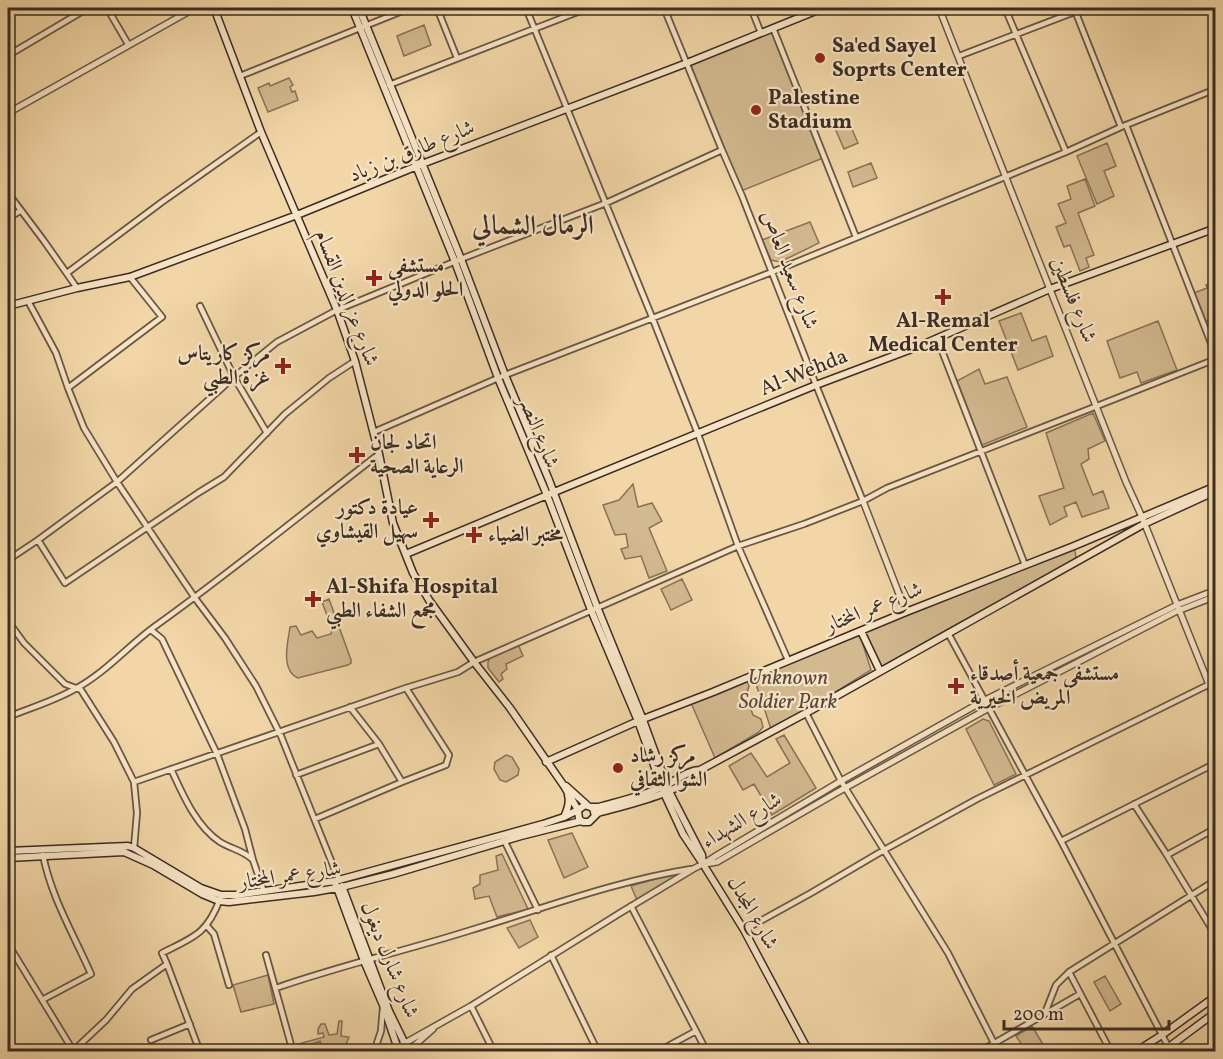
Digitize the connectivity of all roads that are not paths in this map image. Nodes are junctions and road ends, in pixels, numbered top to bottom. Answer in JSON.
{"nodes":[{"id":1,"x":88,"y":8,"type":"edge"},
{"id":2,"x":107,"y":8,"type":"edge"},
{"id":3,"x":195,"y":8,"type":"edge"},
{"id":4,"x":352,"y":8,"type":"edge"},
{"id":5,"x":358,"y":8,"type":"edge"},
{"id":6,"x":410,"y":8,"type":"edge"},
{"id":7,"x":437,"y":8,"type":"edge"},
{"id":8,"x":525,"y":8,"type":"edge"},
{"id":9,"x":588,"y":8,"type":"edge"},
{"id":10,"x":664,"y":8,"type":"edge"},
{"id":11,"x":751,"y":8,"type":"edge"},
{"id":12,"x":823,"y":8,"type":"edge"},
{"id":13,"x":939,"y":8,"type":"edge"},
{"id":14,"x":1005,"y":8,"type":"edge"},
{"id":15,"x":1085,"y":8,"type":"edge"},
{"id":16,"x":1075,"y":9,"type":"edge"},
{"id":17,"x":79,"y":10,"type":"edge"},
{"id":18,"x":214,"y":10,"type":"edge"},
{"id":19,"x":363,"y":26,"type":"junction"},
{"id":20,"x":533,"y":28,"type":"junction"},
{"id":21,"x":773,"y":28,"type":"junction"},
{"id":22,"x":761,"y":33,"type":"junction"},
{"id":23,"x":1015,"y":33,"type":"junction"},
{"id":24,"x":128,"y":44,"type":"junction"},
{"id":25,"x":12,"y":53,"type":"dead end"},
{"id":26,"x":958,"y":56,"type":"junction"},
{"id":27,"x":457,"y":58,"type":"junction"},
{"id":28,"x":687,"y":63,"type":"junction"},
{"id":29,"x":240,"y":76,"type":"junction"},
{"id":30,"x":389,"y":85,"type":"junction"},
{"id":31,"x":1215,"y":89,"type":"edge"},
{"id":32,"x":567,"y":109,"type":"junction"},
{"id":33,"x":8,"y":112,"type":"edge"},
{"id":34,"x":1124,"y":126,"type":"junction"},
{"id":35,"x":261,"y":132,"type":"junction"},
{"id":36,"x":722,"y":150,"type":"junction"},
{"id":37,"x":1066,"y":152,"type":"junction"},
{"id":38,"x":418,"y":166,"type":"junction"},
{"id":39,"x":1005,"y":176,"type":"junction"},
{"id":40,"x":8,"y":193,"type":"edge"},
{"id":41,"x":606,"y":203,"type":"junction"},
{"id":42,"x":21,"y":210,"type":"junction"},
{"id":43,"x":297,"y":216,"type":"junction"},
{"id":44,"x":8,"y":218,"type":"edge"},
{"id":45,"x":1215,"y":228,"type":"edge"},
{"id":46,"x":856,"y":237,"type":"junction"},
{"id":47,"x":1172,"y":244,"type":"junction"},
{"id":48,"x":458,"y":261,"type":"junction"},
{"id":49,"x":771,"y":272,"type":"junction"},
{"id":50,"x":67,"y":273,"type":"junction"},
{"id":51,"x":130,"y":277,"type":"junction"},
{"id":52,"x":77,"y":288,"type":"junction"},
{"id":53,"x":1050,"y":289,"type":"junction"},
{"id":54,"x":28,"y":301,"type":"junction"},
{"id":55,"x":8,"y":306,"type":"edge"},
{"id":56,"x":200,"y":306,"type":"dead end"},
{"id":57,"x":337,"y":310,"type":"junction"},
{"id":58,"x":652,"y":318,"type":"junction"},
{"id":59,"x":937,"y":338,"type":"junction"},
{"id":60,"x":1215,"y":357,"type":"edge"},
{"id":61,"x":355,"y":361,"type":"junction"},
{"id":62,"x":234,"y":376,"type":"junction"},
{"id":63,"x":502,"y":377,"type":"junction"},
{"id":64,"x":816,"y":386,"type":"junction"},
{"id":65,"x":68,"y":388,"type":"junction"},
{"id":66,"x":1097,"y":406,"type":"junction"},
{"id":67,"x":374,"y":432,"type":"junction"},
{"id":68,"x":267,"y":433,"type":"junction"},
{"id":69,"x":698,"y":434,"type":"junction"},
{"id":70,"x":980,"y":452,"type":"junction"},
{"id":71,"x":379,"y":454,"type":"junction"},
{"id":72,"x":117,"y":482,"type":"junction"},
{"id":73,"x":1215,"y":486,"type":"edge"},
{"id":74,"x":1215,"y":491,"type":"edge"},
{"id":75,"x":550,"y":494,"type":"junction"},
{"id":76,"x":863,"y":501,"type":"junction"},
{"id":77,"x":1143,"y":521,"type":"junction"},
{"id":78,"x":148,"y":528,"type":"junction"},
{"id":79,"x":38,"y":540,"type":"junction"},
{"id":80,"x":738,"y":546,"type":"junction"},
{"id":81,"x":1074,"y":546,"type":"junction"},
{"id":82,"x":406,"y":554,"type":"junction"},
{"id":83,"x":8,"y":560,"type":"edge"},
{"id":84,"x":1077,"y":561,"type":"junction"},
{"id":85,"x":1024,"y":565,"type":"junction"},
{"id":86,"x":1215,"y":590,"type":"edge"},
{"id":87,"x":1215,"y":596,"type":"edge"},
{"id":88,"x":195,"y":598,"type":"junction"},
{"id":89,"x":1178,"y":607,"type":"junction"},
{"id":90,"x":594,"y":609,"type":"junction"},
{"id":91,"x":906,"y":612,"type":"junction"},
{"id":92,"x":8,"y":621,"type":"edge"},
{"id":93,"x":151,"y":630,"type":"junction"},
{"id":94,"x":861,"y":631,"type":"junction"},
{"id":95,"x":948,"y":633,"type":"junction"},
{"id":96,"x":788,"y":660,"type":"junction"},
{"id":97,"x":474,"y":662,"type":"junction"},
{"id":98,"x":880,"y":671,"type":"junction"},
{"id":99,"x":1215,"y":681,"type":"edge"},
{"id":100,"x":1208,"y":684,"type":"junction"},
{"id":101,"x":77,"y":688,"type":"junction"},
{"id":102,"x":406,"y":688,"type":"junction"},
{"id":103,"x":985,"y":700,"type":"junction"},
{"id":104,"x":1215,"y":702,"type":"edge"},
{"id":105,"x":350,"y":707,"type":"junction"},
{"id":106,"x":989,"y":708,"type":"junction"},
{"id":107,"x":806,"y":713,"type":"junction"},
{"id":108,"x":8,"y":717,"type":"edge"},
{"id":109,"x":641,"y":721,"type":"junction"},
{"id":110,"x":278,"y":732,"type":"junction"},
{"id":111,"x":379,"y":744,"type":"junction"},
{"id":112,"x":217,"y":754,"type":"junction"},
{"id":113,"x":546,"y":762,"type":"junction"},
{"id":114,"x":1215,"y":763,"type":"edge"},
{"id":115,"x":171,"y":769,"type":"junction"},
{"id":116,"x":296,"y":775,"type":"junction"},
{"id":117,"x":1024,"y":775,"type":"junction"},
{"id":118,"x":842,"y":780,"type":"junction"},
{"id":119,"x":134,"y":782,"type":"junction"},
{"id":120,"x":402,"y":782,"type":"junction"},
{"id":121,"x":562,"y":784,"type":"junction"},
{"id":122,"x":846,"y":788,"type":"junction"},
{"id":123,"x":665,"y":789,"type":"junction"},
{"id":124,"x":1134,"y":804,"type":"junction"},
{"id":125,"x":589,"y":806,"type":"junction"},
{"id":126,"x":578,"y":810,"type":"junction"},
{"id":127,"x":595,"y":816,"type":"junction"},
{"id":128,"x":564,"y":817,"type":"junction"},
{"id":129,"x":315,"y":819,"type":"junction"},
{"id":130,"x":581,"y":821,"type":"junction"},
{"id":131,"x":1215,"y":828,"type":"edge"},
{"id":132,"x":503,"y":838,"type":"junction"},
{"id":133,"x":1060,"y":841,"type":"junction"},
{"id":134,"x":134,"y":848,"type":"junction"},
{"id":135,"x":884,"y":850,"type":"junction"},
{"id":136,"x":8,"y":851,"type":"edge"},
{"id":137,"x":43,"y":853,"type":"junction"},
{"id":138,"x":1167,"y":855,"type":"junction"},
{"id":139,"x":8,"y":858,"type":"edge"},
{"id":140,"x":252,"y":860,"type":"junction"},
{"id":141,"x":703,"y":864,"type":"junction"},
{"id":142,"x":693,"y":869,"type":"junction"},
{"id":143,"x":1215,"y":880,"type":"edge"},
{"id":144,"x":338,"y":882,"type":"junction"},
{"id":145,"x":264,"y":892,"type":"junction"},
{"id":146,"x":1190,"y":896,"type":"junction"},
{"id":147,"x":220,"y":898,"type":"junction"},
{"id":148,"x":632,"y":906,"type":"junction"},
{"id":149,"x":538,"y":910,"type":"junction"},
{"id":150,"x":207,"y":926,"type":"junction"},
{"id":151,"x":744,"y":930,"type":"junction"},
{"id":152,"x":1215,"y":936,"type":"edge"},
{"id":153,"x":1114,"y":943,"type":"junction"},
{"id":154,"x":8,"y":944,"type":"edge"},
{"id":155,"x":266,"y":955,"type":"dead end"},
{"id":156,"x":551,"y":955,"type":"junction"},
{"id":157,"x":367,"y":960,"type":"junction"},
{"id":158,"x":168,"y":964,"type":"junction"},
{"id":159,"x":1069,"y":972,"type":"junction"},
{"id":160,"x":229,"y":985,"type":"dead end"},
{"id":161,"x":276,"y":988,"type":"junction"},
{"id":162,"x":1080,"y":994,"type":"junction"},
{"id":163,"x":1215,"y":996,"type":"edge"},
{"id":164,"x":42,"y":1000,"type":"junction"},
{"id":165,"x":383,"y":1005,"type":"junction"},
{"id":166,"x":471,"y":1005,"type":"junction"},
{"id":167,"x":1215,"y":1012,"type":"edge"},
{"id":168,"x":1045,"y":1013,"type":"junction"},
{"id":169,"x":190,"y":1024,"type":"junction"},
{"id":170,"x":435,"y":1026,"type":"junction"},
{"id":171,"x":696,"y":1031,"type":"junction"},
{"id":172,"x":1162,"y":1035,"type":"junction"},
{"id":173,"x":151,"y":1040,"type":"dead end"},
{"id":174,"x":405,"y":1042,"type":"junction"},
{"id":175,"x":994,"y":1043,"type":"junction"},
{"id":176,"x":398,"y":1049,"type":"edge"},
{"id":177,"x":1170,"y":1049,"type":"edge"},
{"id":178,"x":805,"y":1050,"type":"edge"},
{"id":179,"x":73,"y":1051,"type":"edge"},
{"id":180,"x":408,"y":1051,"type":"edge"},
{"id":181,"x":200,"y":1052,"type":"edge"},
{"id":182,"x":293,"y":1052,"type":"edge"},
{"id":183,"x":374,"y":1052,"type":"edge"},
{"id":184,"x":389,"y":1052,"type":"edge"},
{"id":185,"x":494,"y":1052,"type":"edge"},
{"id":186,"x":598,"y":1052,"type":"edge"},
{"id":187,"x":657,"y":1052,"type":"edge"},
{"id":188,"x":707,"y":1052,"type":"edge"},
{"id":189,"x":979,"y":1052,"type":"edge"},
{"id":190,"x":1111,"y":1052,"type":"edge"},
{"id":191,"x":1135,"y":1052,"type":"edge"},
{"id":192,"x":1161,"y":1052,"type":"edge"}],
"edges":[{"from":1,"to":17,"type":"street"},
{"from":2,"to":24,"type":"street"},
{"from":3,"to":24,"type":"street"},
{"from":4,"to":19,"type":"main road","name":"شارع النصر"},
{"from":5,"to":19,"type":"main road","name":"شارع النصر"},
{"from":6,"to":19,"type":"street"},
{"from":7,"to":27,"type":"street"},
{"from":8,"to":20,"type":"street"},
{"from":9,"to":20,"type":"street"},
{"from":10,"to":28,"type":"street","name":"شارع سعيد العاص"},
{"from":11,"to":22,"type":"street"},
{"from":12,"to":21,"type":"main road","name":"شارع طارق بن زياد"},
{"from":13,"to":26,"type":"street","name":"شارع فلسطين"},
{"from":14,"to":23,"type":"street"},
{"from":15,"to":16,"type":"street"},
{"from":16,"to":23,"type":"street"},
{"from":16,"to":34,"type":"street"},
{"from":17,"to":25,"type":"street"},
{"from":18,"to":29,"type":"main road","name":"شارع عز الدين القسام"},
{"from":19,"to":29,"type":"street"},
{"from":19,"to":30,"type":"main road","name":"شارع النصر"},
{"from":19,"to":38,"type":"main road","name":"شارع النصر"},
{"from":20,"to":27,"type":"street"},
{"from":20,"to":32,"type":"street"},
{"from":21,"to":22,"type":"main road","name":"شارع طارق بن زياد"},
{"from":21,"to":46,"type":"street"},
{"from":22,"to":28,"type":"main road","name":"شارع طارق بن زياد"},
{"from":23,"to":26,"type":"street"},
{"from":23,"to":37,"type":"street"},
{"from":24,"to":33,"type":"street"},
{"from":26,"to":39,"type":"street","name":"شارع فلسطين"},
{"from":27,"to":30,"type":"street"},
{"from":28,"to":32,"type":"main road","name":"شارع طارق بن زياد"},
{"from":28,"to":36,"type":"street","name":"شارع سعيد العاص"},
{"from":29,"to":35,"type":"main road","name":"شارع عز الدين القسام"},
{"from":30,"to":38,"type":"main road","name":"شارع النصر"},
{"from":31,"to":34,"type":"street"},
{"from":32,"to":38,"type":"main road","name":"شارع طارق بن زياد"},
{"from":32,"to":41,"type":"street"},
{"from":34,"to":37,"type":"street"},
{"from":34,"to":47,"type":"street"},
{"from":35,"to":43,"type":"main road","name":"شارع عز الدين القسام"},
{"from":35,"to":50,"type":"street"},
{"from":36,"to":41,"type":"street"},
{"from":36,"to":49,"type":"street","name":"شارع سعيد العاص"},
{"from":37,"to":39,"type":"street"},
{"from":38,"to":43,"type":"main road","name":"شارع طارق بن زياد"},
{"from":38,"to":48,"type":"main road","name":"شارع النصر"},
{"from":39,"to":46,"type":"street"},
{"from":39,"to":53,"type":"street","name":"شارع فلسطين"},
{"from":40,"to":42,"type":"street"},
{"from":41,"to":48,"type":"street"},
{"from":41,"to":58,"type":"street"},
{"from":42,"to":44,"type":"street"},
{"from":42,"to":50,"type":"street"},
{"from":43,"to":51,"type":"main road","name":"شارع طارق بن زياد"},
{"from":43,"to":57,"type":"main road","name":"شارع عز الدين القسام"},
{"from":45,"to":47,"type":"main road","name":"Al-Wehda"},
{"from":46,"to":49,"type":"street"},
{"from":47,"to":53,"type":"main road","name":"Al-Wehda"},
{"from":47,"to":60,"type":"street"},
{"from":48,"to":57,"type":"street"},
{"from":48,"to":63,"type":"main road","name":"شارع النصر"},
{"from":49,"to":58,"type":"street"},
{"from":49,"to":64,"type":"street","name":"شارع سعيد العاص"},
{"from":50,"to":52,"type":"street"},
{"from":51,"to":52,"type":"main road","name":"شارع طارق بن زياد"},
{"from":51,"to":65,"type":"street"},
{"from":52,"to":54,"type":"main road","name":"شارع طارق بن زياد"},
{"from":53,"to":59,"type":"main road","name":"Al-Wehda"},
{"from":53,"to":66,"type":"street","name":"شارع فلسطين"},
{"from":54,"to":55,"type":"main road","name":"شارع طارق بن زياد"},
{"from":54,"to":65,"type":"street"},
{"from":56,"to":62,"type":"street"},
{"from":57,"to":61,"type":"main road","name":"شارع عز الدين القسام"},
{"from":57,"to":62,"type":"street"},
{"from":58,"to":63,"type":"street"},
{"from":58,"to":69,"type":"street"},
{"from":59,"to":64,"type":"main road","name":"Al-Wehda"},
{"from":59,"to":70,"type":"street"},
{"from":60,"to":66,"type":"street"},
{"from":61,"to":67,"type":"main road","name":"شارع عز الدين القسام"},
{"from":61,"to":68,"type":"street"},
{"from":62,"to":68,"type":"street"},
{"from":62,"to":72,"type":"street"},
{"from":63,"to":67,"type":"street"},
{"from":63,"to":75,"type":"main road","name":"شارع النصر"},
{"from":64,"to":69,"type":"main road","name":"Al-Wehda"},
{"from":64,"to":76,"type":"street","name":"شارع سعيد العاص"},
{"from":65,"to":72,"type":"street"},
{"from":66,"to":70,"type":"street"},
{"from":66,"to":77,"type":"street","name":"شارع فلسطين"},
{"from":67,"to":71,"type":"main road","name":"شارع عز الدين القسام"},
{"from":68,"to":78,"type":"street"},
{"from":69,"to":75,"type":"main road","name":"Al-Wehda"},
{"from":69,"to":80,"type":"street"},
{"from":70,"to":76,"type":"street"},
{"from":70,"to":85,"type":"street"},
{"from":71,"to":82,"type":"main road","name":"شارع عز الدين القسام"},
{"from":71,"to":88,"type":"street"},
{"from":72,"to":78,"type":"street"},
{"from":72,"to":79,"type":"street"},
{"from":73,"to":77,"type":"main road","name":"شارع عمر المختار"},
{"from":74,"to":77,"type":"main road","name":"شارع عمر المختار"},
{"from":75,"to":82,"type":"main road","name":"Al-Wehda"},
{"from":75,"to":90,"type":"main road","name":"شارع النصر"},
{"from":76,"to":80,"type":"street"},
{"from":76,"to":91,"type":"street","name":"شارع سعيد العاص"},
{"from":77,"to":81,"type":"main road","name":"شارع عمر المختار"},
{"from":77,"to":84,"type":"main road","name":"شارع عمر المختار"},
{"from":77,"to":89,"type":"street","name":"شارع فلسطين"},
{"from":78,"to":79,"type":"street"},
{"from":78,"to":88,"type":"street"},
{"from":79,"to":83,"type":"street"},
{"from":80,"to":90,"type":"street"},
{"from":80,"to":96,"type":"street"},
{"from":81,"to":84,"type":"main road"},
{"from":81,"to":85,"type":"main road","name":"شارع عمر المختار"},
{"from":82,"to":97,"type":"main road","name":"شارع عز الدين القسام"},
{"from":84,"to":95,"type":"main road","name":"شارع عمر المختار"},
{"from":85,"to":91,"type":"main road","name":"شارع عمر المختار"},
{"from":86,"to":89,"type":"street","name":"شارع الشهداء"},
{"from":87,"to":89,"type":"street","name":"شارع الشهداء"},
{"from":88,"to":93,"type":"street"},
{"from":88,"to":110,"type":"street"},
{"from":89,"to":100,"type":"street","name":"شارع فلسطين"},
{"from":89,"to":103,"type":"street","name":"شارع الشهداء"},
{"from":89,"to":106,"type":"street","name":"شارع الشهداء"},
{"from":90,"to":97,"type":"street"},
{"from":90,"to":109,"type":"main road","name":"شارع النصر"},
{"from":91,"to":94,"type":"main road","name":"شارع عمر المختار"},
{"from":92,"to":101,"type":"street"},
{"from":93,"to":101,"type":"street"},
{"from":93,"to":112,"type":"street"},
{"from":94,"to":96,"type":"main road","name":"شارع عمر المختار"},
{"from":94,"to":98,"type":"main road"},
{"from":95,"to":98,"type":"main road","name":"شارع عمر المختار"},
{"from":95,"to":103,"type":"street"},
{"from":96,"to":109,"type":"main road","name":"شارع عمر المختار"},
{"from":97,"to":102,"type":"street"},
{"from":97,"to":113,"type":"main road","name":"شارع عز الدين القسام"},
{"from":98,"to":107,"type":"main road","name":"شارع عمر المختار"},
{"from":99,"to":100,"type":"street"},
{"from":100,"to":104,"type":"street","name":"شارع فلسطين"},
{"from":100,"to":117,"type":"street"},
{"from":101,"to":108,"type":"street"},
{"from":101,"to":119,"type":"street"},
{"from":102,"to":105,"type":"street"},
{"from":102,"to":120,"type":"street"},
{"from":103,"to":106,"type":"street"},
{"from":103,"to":118,"type":"street","name":"شارع الشهداء"},
{"from":105,"to":110,"type":"street"},
{"from":105,"to":111,"type":"street"},
{"from":106,"to":117,"type":"street"},
{"from":106,"to":122,"type":"street","name":"شارع الشهداء"},
{"from":107,"to":118,"type":"street"},
{"from":107,"to":123,"type":"main road","name":"شارع عمر المختار"},
{"from":109,"to":113,"type":"main road","name":"شارع عمر المختار"},
{"from":109,"to":123,"type":"main road","name":"شارع النصر"},
{"from":110,"to":112,"type":"street"},
{"from":110,"to":116,"type":"street"},
{"from":111,"to":116,"type":"street"},
{"from":111,"to":120,"type":"street"},
{"from":112,"to":115,"type":"street"},
{"from":112,"to":140,"type":"street"},
{"from":113,"to":121,"type":"main road","name":"شارع عز الدين القسام"},
{"from":114,"to":124,"type":"street"},
{"from":115,"to":119,"type":"street"},
{"from":115,"to":140,"type":"street"},
{"from":116,"to":129,"type":"street"},
{"from":117,"to":133,"type":"street"},
{"from":117,"to":135,"type":"street"},
{"from":118,"to":122,"type":"street"},
{"from":118,"to":141,"type":"street","name":"شارع الشهداء"},
{"from":119,"to":134,"type":"street"},
{"from":120,"to":129,"type":"street"},
{"from":121,"to":125,"type":"main road"},
{"from":121,"to":126,"type":"main road"},
{"from":121,"to":128,"type":"main road"},
{"from":122,"to":135,"type":"street"},
{"from":122,"to":141,"type":"street","name":"شارع الشهداء"},
{"from":123,"to":125,"type":"main road"},
{"from":123,"to":127,"type":"main road"},
{"from":123,"to":141,"type":"main road","name":"شارع المجدل"},
{"from":124,"to":133,"type":"street"},
{"from":124,"to":138,"type":"street"},
{"from":125,"to":126,"type":"main road"},
{"from":125,"to":127,"type":"main road"},
{"from":126,"to":128,"type":"main road","name":"شارع عمر المختار"},
{"from":126,"to":130,"type":"main road"},
{"from":127,"to":130,"type":"main road"},
{"from":128,"to":132,"type":"main road","name":"شارع عمر المختار"},
{"from":129,"to":144,"type":"street"},
{"from":130,"to":132,"type":"main road","name":"شارع عمر المختار"},
{"from":131,"to":138,"type":"street"},
{"from":132,"to":144,"type":"main road","name":"شارع عمر المختار"},
{"from":132,"to":149,"type":"street"},
{"from":133,"to":153,"type":"street"},
{"from":134,"to":137,"type":"main road","name":"شارع عمر المختار"},
{"from":134,"to":147,"type":"main road","name":"شارع عمر المختار"},
{"from":135,"to":151,"type":"street"},
{"from":135,"to":175,"type":"street"},
{"from":136,"to":137,"type":"main road","name":"شارع عمر المختار"},
{"from":137,"to":139,"type":"main road","name":"شارع عمر المختار"},
{"from":137,"to":147,"type":"main road","name":"شارع عمر المختار"},
{"from":137,"to":164,"type":"street"},
{"from":138,"to":146,"type":"street"},
{"from":140,"to":145,"type":"street"},
{"from":141,"to":142,"type":"street","name":"شارع الشهداء"},
{"from":141,"to":151,"type":"main road","name":"شارع المجدل"},
{"from":142,"to":148,"type":"street","name":"شارع الشهداء"},
{"from":142,"to":149,"type":"street"},
{"from":143,"to":146,"type":"street"},
{"from":144,"to":145,"type":"main road","name":"شارع عمر المختار"},
{"from":144,"to":147,"type":"main road","name":"شارع عمر المختار"},
{"from":144,"to":157,"type":"main road","name":"شارع شارل ديغول"},
{"from":145,"to":147,"type":"main road","name":"شارع عمر المختار"},
{"from":146,"to":152,"type":"street"},
{"from":146,"to":153,"type":"street"},
{"from":147,"to":150,"type":"street"},
{"from":148,"to":156,"type":"street","name":"شارع الشهداء"},
{"from":148,"to":171,"type":"street"},
{"from":149,"to":157,"type":"street"},
{"from":150,"to":158,"type":"street"},
{"from":150,"to":160,"type":"street"},
{"from":151,"to":178,"type":"main road","name":"شارع المجدل"},
{"from":153,"to":159,"type":"street"},
{"from":153,"to":172,"type":"street"},
{"from":154,"to":164,"type":"street"},
{"from":155,"to":161,"type":"street"},
{"from":156,"to":166,"type":"street"},
{"from":156,"to":186,"type":"street"},
{"from":157,"to":161,"type":"street"},
{"from":157,"to":165,"type":"main road","name":"شارع شارل ديغول"},
{"from":157,"to":174,"type":"main road","name":"شارع شارل ديغول"},
{"from":158,"to":169,"type":"street"},
{"from":158,"to":179,"type":"street"},
{"from":159,"to":162,"type":"street"},
{"from":159,"to":168,"type":"street"},
{"from":161,"to":182,"type":"street"},
{"from":162,"to":168,"type":"street"},
{"from":162,"to":190,"type":"street"},
{"from":163,"to":172,"type":"main road"},
{"from":164,"to":179,"type":"street"},
{"from":165,"to":176,"type":"main road","name":"شارع شارل ديغول"},
{"from":165,"to":183,"type":"street","name":"شارع شارل ديغول"},
{"from":166,"to":170,"type":"street"},
{"from":166,"to":185,"type":"street"},
{"from":167,"to":177,"type":"main road"},
{"from":168,"to":175,"type":"street"},
{"from":169,"to":173,"type":"street"},
{"from":169,"to":181,"type":"street"},
{"from":170,"to":174,"type":"street"},
{"from":170,"to":180,"type":"street"},
{"from":171,"to":187,"type":"street"},
{"from":171,"to":188,"type":"street"},
{"from":172,"to":177,"type":"street"},
{"from":172,"to":191,"type":"main road"},
{"from":174,"to":176,"type":"street"},
{"from":174,"to":180,"type":"main road","name":"شارع شارل ديغول"},
{"from":175,"to":189,"type":"street"},
{"from":176,"to":184,"type":"street"},
{"from":177,"to":192,"type":"main road"}]}
